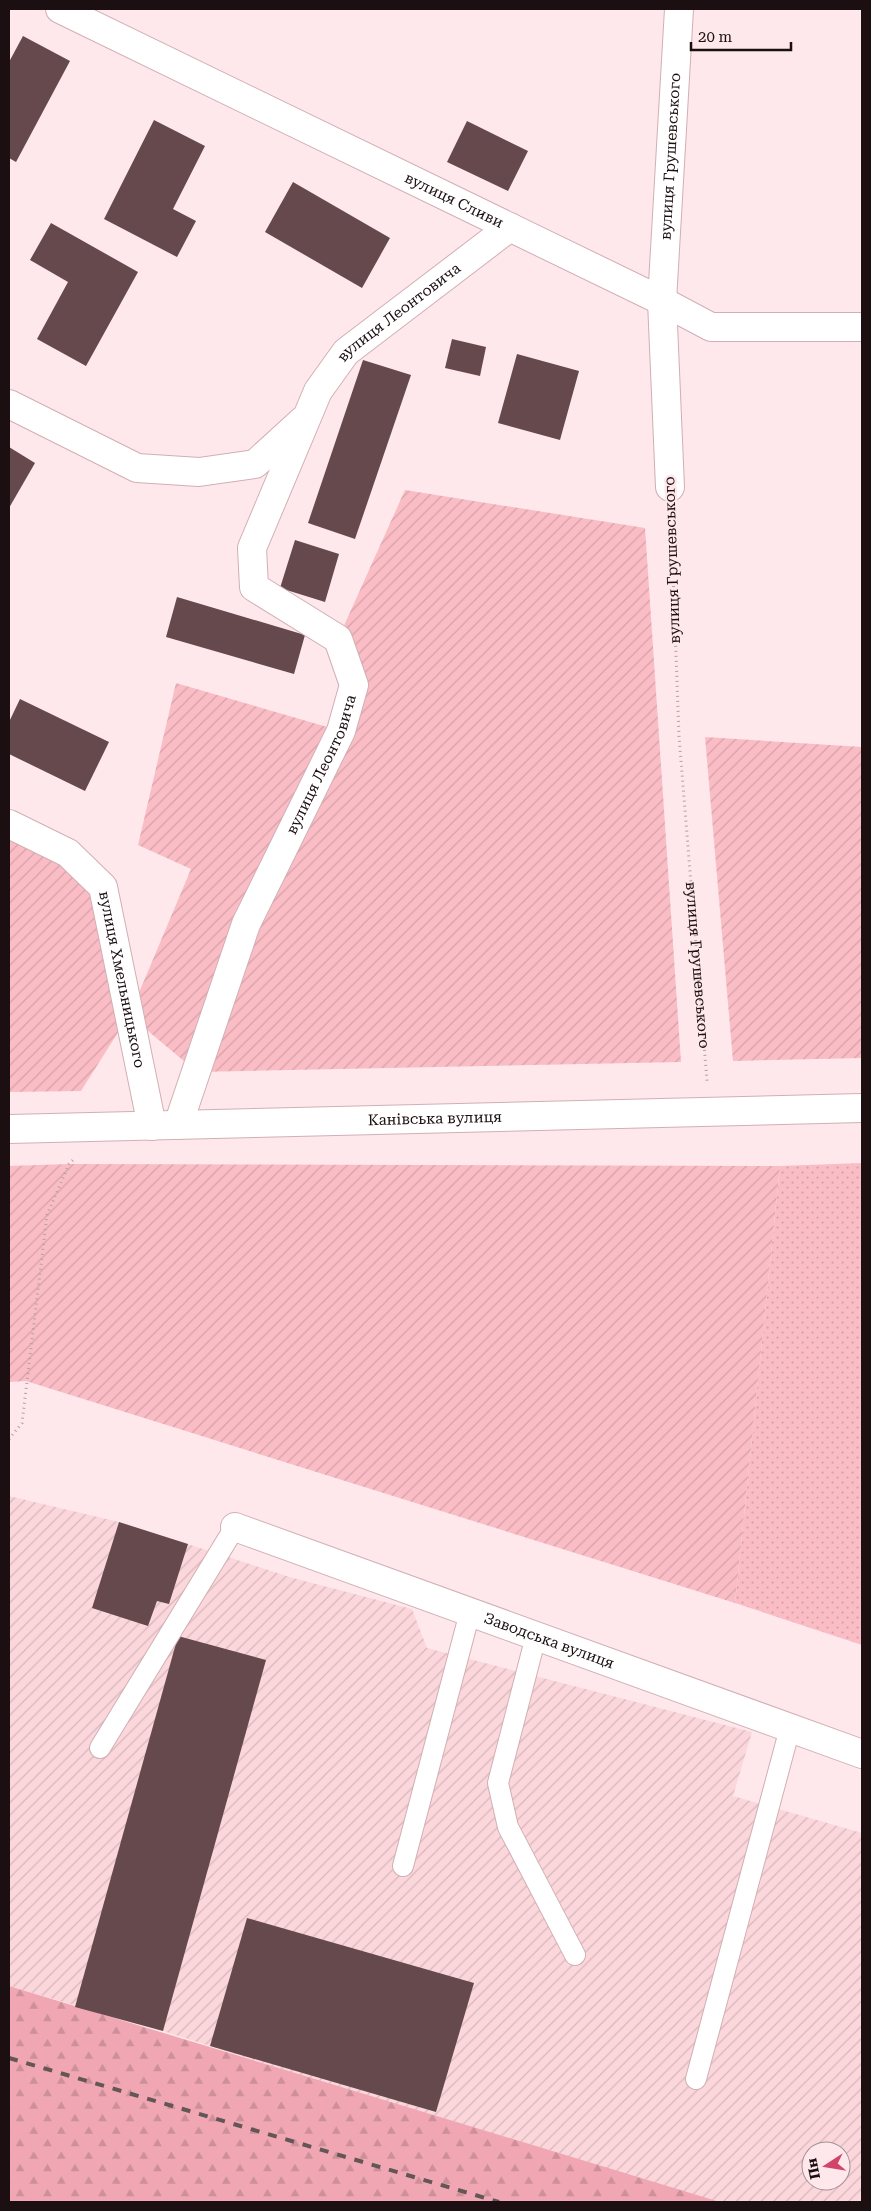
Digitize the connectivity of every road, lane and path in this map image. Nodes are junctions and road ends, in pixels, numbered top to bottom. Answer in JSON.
{"nodes":[{"id":1,"x":60,"y":9,"type":"edge"},
{"id":2,"x":679,"y":9,"type":"edge"},
{"id":3,"x":510,"y":227,"type":"junction"},
{"id":4,"x":662,"y":301,"type":"junction"},
{"id":5,"x":862,"y":327,"type":"edge"},
{"id":6,"x":9,"y":404,"type":"edge"},
{"id":7,"x":309,"y":414,"type":"junction"},
{"id":8,"x":670,"y":487,"type":"joint"},
{"id":9,"x":9,"y":824,"type":"edge"},
{"id":10,"x":862,"y":1108,"type":"edge"},
{"id":11,"x":708,"y":1111,"type":"junction"},
{"id":12,"x":165,"y":1125,"type":"junction"},
{"id":13,"x":107,"y":1127,"type":"junction"},
{"id":14,"x":9,"y":1129,"type":"edge"},
{"id":15,"x":9,"y":1439,"type":"edge"},
{"id":16,"x":235,"y":1527,"type":"joint"},
{"id":17,"x":470,"y":1612,"type":"junction"},
{"id":18,"x":536,"y":1636,"type":"junction"},
{"id":19,"x":790,"y":1728,"type":"junction"},
{"id":20,"x":100,"y":1748,"type":"dead end"},
{"id":21,"x":862,"y":1754,"type":"edge"},
{"id":22,"x":403,"y":1866,"type":"dead end"},
{"id":23,"x":575,"y":1956,"type":"dead end"},
{"id":24,"x":696,"y":2079,"type":"dead end"}],
"edges":[{"from":1,"to":3,"type":"street","name":"вулиця Сливи"},
{"from":2,"to":4,"type":"street","name":"вулиця Грушевського"},
{"from":3,"to":4,"type":"street","name":"вулиця Сливи"},
{"from":3,"to":7,"type":"street","name":"вулиця Леонтовича"},
{"from":4,"to":5,"type":"street","name":"вулиця Сливи"},
{"from":4,"to":8,"type":"street","name":"вулиця Грушевського"},
{"from":6,"to":7,"type":"street","name":"вулиця Леонтовича"},
{"from":7,"to":12,"type":"street","name":"вулиця Леонтовича"},
{"from":8,"to":11,"type":"path","name":"вулиця Грушевського"},
{"from":9,"to":12,"type":"street","name":"вулиця Хмельницького"},
{"from":10,"to":11,"type":"street","name":"Канівська вулиця"},
{"from":11,"to":12,"type":"street","name":"Канівська вулиця"},
{"from":12,"to":13,"type":"street","name":"Канівська вулиця"},
{"from":13,"to":14,"type":"street","name":"Канівська вулиця"},
{"from":13,"to":15,"type":"path"},
{"from":16,"to":17,"type":"street","name":"Заводська вулиця"},
{"from":16,"to":20,"type":"lane"},
{"from":17,"to":18,"type":"street","name":"Заводська вулиця"},
{"from":17,"to":22,"type":"lane"},
{"from":18,"to":19,"type":"street","name":"Заводська вулиця"},
{"from":18,"to":23,"type":"lane"},
{"from":19,"to":21,"type":"street","name":"Заводська вулиця"},
{"from":19,"to":24,"type":"lane"}]}
